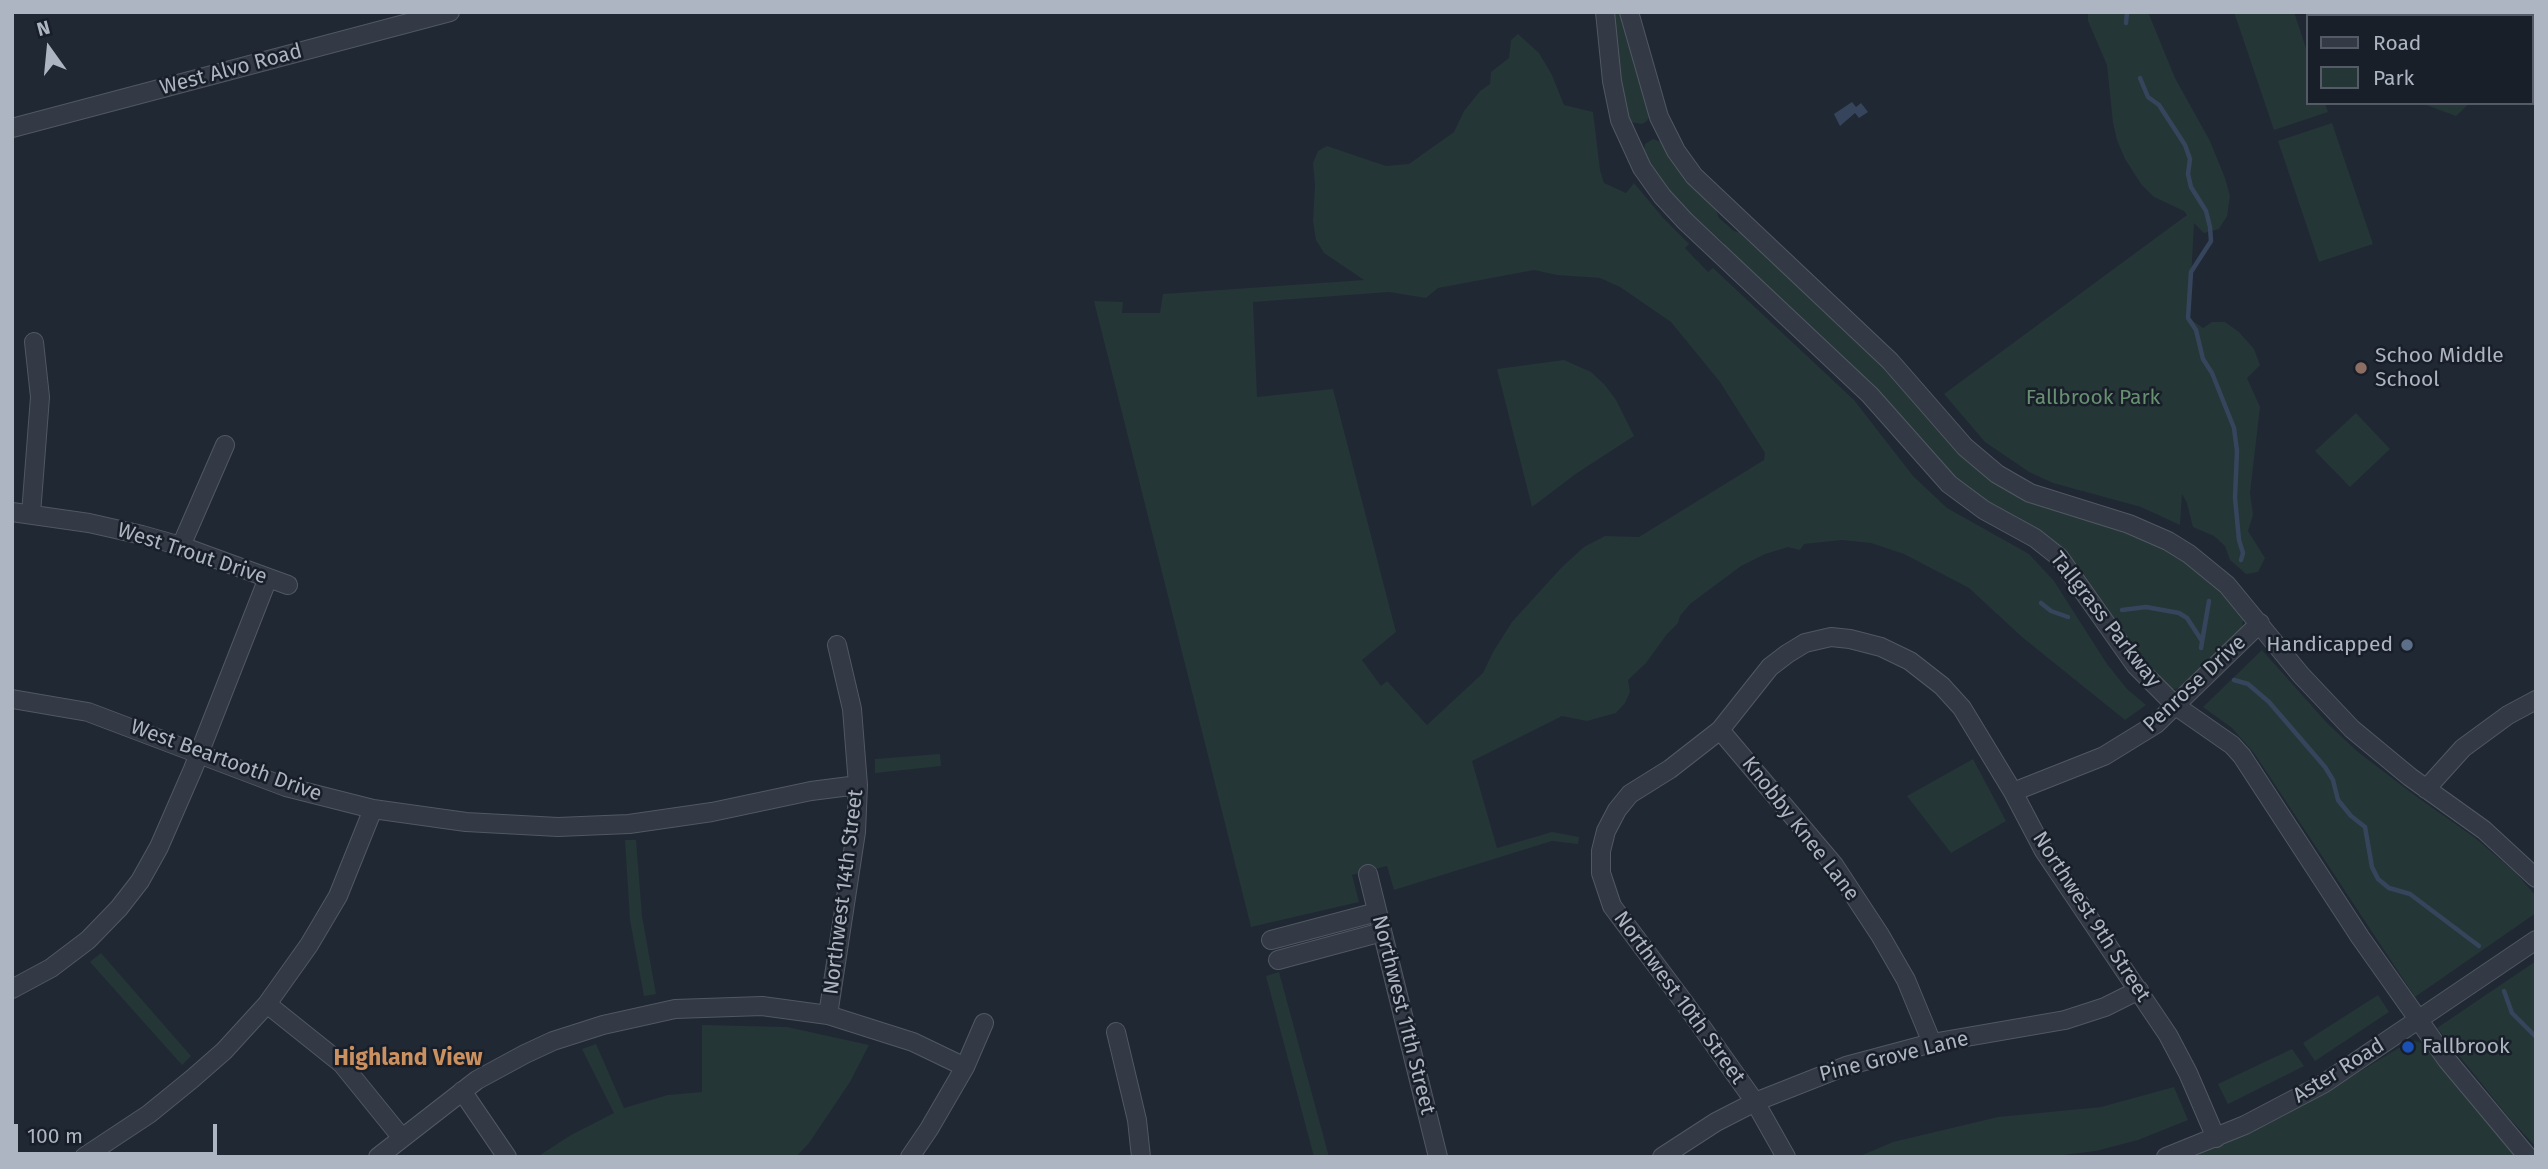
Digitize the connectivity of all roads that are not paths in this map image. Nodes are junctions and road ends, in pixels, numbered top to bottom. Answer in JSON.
{"nodes":[{"id":1,"x":450,"y":12,"type":"edge"},
{"id":2,"x":1605,"y":12,"type":"edge"},
{"id":3,"x":1629,"y":12,"type":"edge"},
{"id":4,"x":12,"y":128,"type":"edge"},
{"id":5,"x":34,"y":342,"type":"dead end"},
{"id":6,"x":225,"y":445,"type":"dead end"},
{"id":7,"x":12,"y":512,"type":"edge"},
{"id":8,"x":31,"y":514,"type":"junction"},
{"id":9,"x":181,"y":546,"type":"junction"},
{"id":10,"x":268,"y":578,"type":"junction"},
{"id":11,"x":288,"y":585,"type":"dead end"},
{"id":12,"x":2260,"y":623,"type":"junction"},
{"id":13,"x":837,"y":645,"type":"dead end"},
{"id":14,"x":12,"y":699,"type":"edge"},
{"id":15,"x":2536,"y":700,"type":"edge"},
{"id":16,"x":2176,"y":706,"type":"junction"},
{"id":17,"x":1720,"y":730,"type":"junction"},
{"id":18,"x":199,"y":754,"type":"junction"},
{"id":19,"x":858,"y":785,"type":"junction"},
{"id":20,"x":2426,"y":789,"type":"junction"},
{"id":21,"x":2013,"y":792,"type":"junction"},
{"id":22,"x":373,"y":809,"type":"junction"},
{"id":23,"x":1606,"y":831,"type":"joint"},
{"id":24,"x":1368,"y":874,"type":"dead end"},
{"id":25,"x":2536,"y":877,"type":"edge"},
{"id":26,"x":1377,"y":912,"type":"junction"},
{"id":27,"x":1382,"y":932,"type":"junction"},
{"id":28,"x":1271,"y":940,"type":"dead end"},
{"id":29,"x":2536,"y":940,"type":"edge"},
{"id":30,"x":1278,"y":960,"type":"dead end"},
{"id":31,"x":12,"y":989,"type":"edge"},
{"id":32,"x":2139,"y":990,"type":"junction"},
{"id":33,"x":267,"y":1004,"type":"junction"},
{"id":34,"x":828,"y":1015,"type":"junction"},
{"id":35,"x":2419,"y":1020,"type":"junction"},
{"id":36,"x":984,"y":1023,"type":"dead end"},
{"id":37,"x":1116,"y":1032,"type":"dead end"},
{"id":38,"x":1932,"y":1043,"type":"junction"},
{"id":39,"x":965,"y":1067,"type":"junction"},
{"id":40,"x":462,"y":1091,"type":"junction"},
{"id":41,"x":1755,"y":1102,"type":"junction"},
{"id":42,"x":402,"y":1138,"type":"junction"},
{"id":43,"x":2217,"y":1138,"type":"junction"},
{"id":44,"x":84,"y":1157,"type":"edge"},
{"id":45,"x":378,"y":1157,"type":"edge"},
{"id":46,"x":507,"y":1157,"type":"edge"},
{"id":47,"x":910,"y":1157,"type":"edge"},
{"id":48,"x":1141,"y":1157,"type":"edge"},
{"id":49,"x":1438,"y":1157,"type":"edge"},
{"id":50,"x":1662,"y":1157,"type":"edge"},
{"id":51,"x":1786,"y":1157,"type":"edge"},
{"id":52,"x":2166,"y":1157,"type":"edge"},
{"id":53,"x":2528,"y":1157,"type":"edge"}],
"edges":[{"from":1,"to":4,"type":"street","name":"West Alvo Road"},
{"from":2,"to":16,"type":"street","name":"Tallgrass Parkway"},
{"from":3,"to":12,"type":"street"},
{"from":5,"to":8,"type":"street"},
{"from":6,"to":9,"type":"street"},
{"from":7,"to":8,"type":"street","name":"West Trout Drive"},
{"from":8,"to":9,"type":"street","name":"West Trout Drive"},
{"from":9,"to":10,"type":"street","name":"West Trout Drive"},
{"from":10,"to":11,"type":"street","name":"West Trout Drive"},
{"from":10,"to":18,"type":"street"},
{"from":12,"to":16,"type":"street","name":"Penrose Drive"},
{"from":12,"to":20,"type":"street"},
{"from":13,"to":19,"type":"street","name":"Northwest 14th Street"},
{"from":14,"to":18,"type":"street","name":"West Beartooth Drive"},
{"from":15,"to":20,"type":"street"},
{"from":16,"to":21,"type":"street","name":"Penrose Drive"},
{"from":16,"to":35,"type":"street","name":"Tallgrass Parkway"},
{"from":17,"to":21,"type":"street","name":"Northwest 9th Street"},
{"from":17,"to":23,"type":"street","name":"Northwest 9th Street"},
{"from":17,"to":38,"type":"street","name":"Knobby Knee Lane"},
{"from":18,"to":22,"type":"street","name":"West Beartooth Drive"},
{"from":18,"to":31,"type":"street"},
{"from":19,"to":22,"type":"street","name":"West Beartooth Drive"},
{"from":19,"to":34,"type":"street","name":"Northwest 14th Street"},
{"from":20,"to":25,"type":"street"},
{"from":21,"to":32,"type":"street","name":"Northwest 9th Street"},
{"from":22,"to":33,"type":"street"},
{"from":23,"to":41,"type":"street","name":"Northwest 10th Street"},
{"from":24,"to":26,"type":"street","name":"Northwest 11th Street"},
{"from":26,"to":27,"type":"street","name":"Northwest 11th Street"},
{"from":26,"to":28,"type":"street"},
{"from":27,"to":30,"type":"street"},
{"from":27,"to":49,"type":"street","name":"Northwest 11th Street"},
{"from":29,"to":35,"type":"street","name":"Aster Road"},
{"from":32,"to":38,"type":"street","name":"Pine Grove Lane"},
{"from":32,"to":43,"type":"street","name":"Northwest 9th Street"},
{"from":33,"to":42,"type":"street"},
{"from":33,"to":44,"type":"street"},
{"from":34,"to":39,"type":"street"},
{"from":34,"to":40,"type":"street"},
{"from":35,"to":43,"type":"street","name":"Aster Road"},
{"from":35,"to":53,"type":"street","name":"Tallgrass Parkway"},
{"from":36,"to":39,"type":"street"},
{"from":37,"to":48,"type":"street"},
{"from":38,"to":41,"type":"street","name":"Pine Grove Lane"},
{"from":39,"to":47,"type":"street"},
{"from":40,"to":42,"type":"street"},
{"from":40,"to":46,"type":"street"},
{"from":41,"to":50,"type":"street","name":"Pine Grove Lane"},
{"from":41,"to":51,"type":"street","name":"Northwest 10th Street"},
{"from":42,"to":45,"type":"street"},
{"from":43,"to":52,"type":"street","name":"Aster Road"}]}
